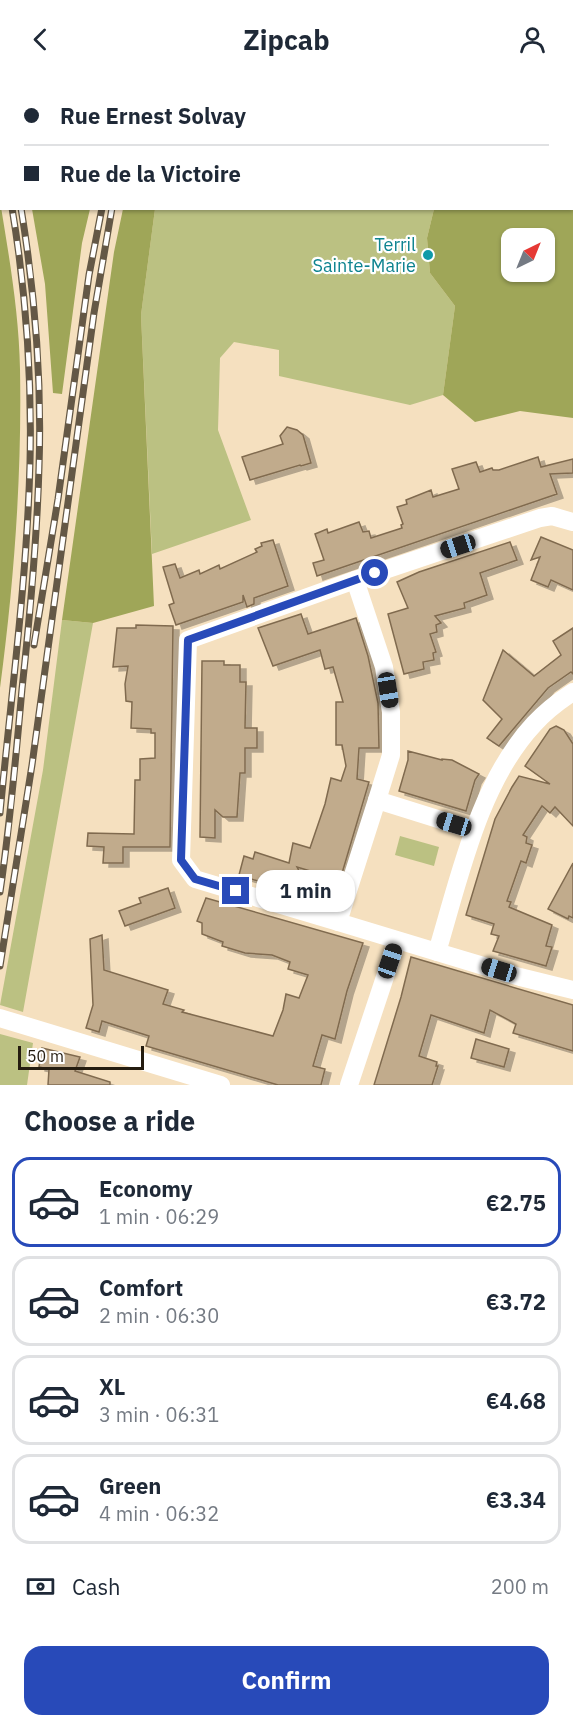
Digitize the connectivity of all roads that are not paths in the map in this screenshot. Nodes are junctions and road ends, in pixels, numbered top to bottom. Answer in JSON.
{"nodes":[{"id":1,"x":573,"y":522,"type":"edge"},
{"id":2,"x":355,"y":580,"type":"junction"},
{"id":3,"x":573,"y":692,"type":"edge"},
{"id":4,"x":376,"y":800,"type":"junction"},
{"id":5,"x":473,"y":830,"type":"junction"},
{"id":6,"x":338,"y":922,"type":"junction"},
{"id":7,"x":398,"y":941,"type":"junction"},
{"id":8,"x":437,"y":952,"type":"junction"},
{"id":9,"x":573,"y":990,"type":"edge"},
{"id":10,"x":0,"y":1018,"type":"edge"},
{"id":11,"x":221,"y":1085,"type":"edge"},
{"id":12,"x":349,"y":1085,"type":"edge"}],
"edges":[{"from":1,"to":2,"type":"street"},
{"from":2,"to":4,"type":"street"},
{"from":2,"to":6,"type":"street"},
{"from":3,"to":5,"type":"street"},
{"from":4,"to":5,"type":"street"},
{"from":4,"to":6,"type":"street"},
{"from":5,"to":8,"type":"street"},
{"from":6,"to":7,"type":"street"},
{"from":7,"to":8,"type":"street"},
{"from":7,"to":12,"type":"street"},
{"from":8,"to":9,"type":"street"},
{"from":10,"to":11,"type":"street"}]}
